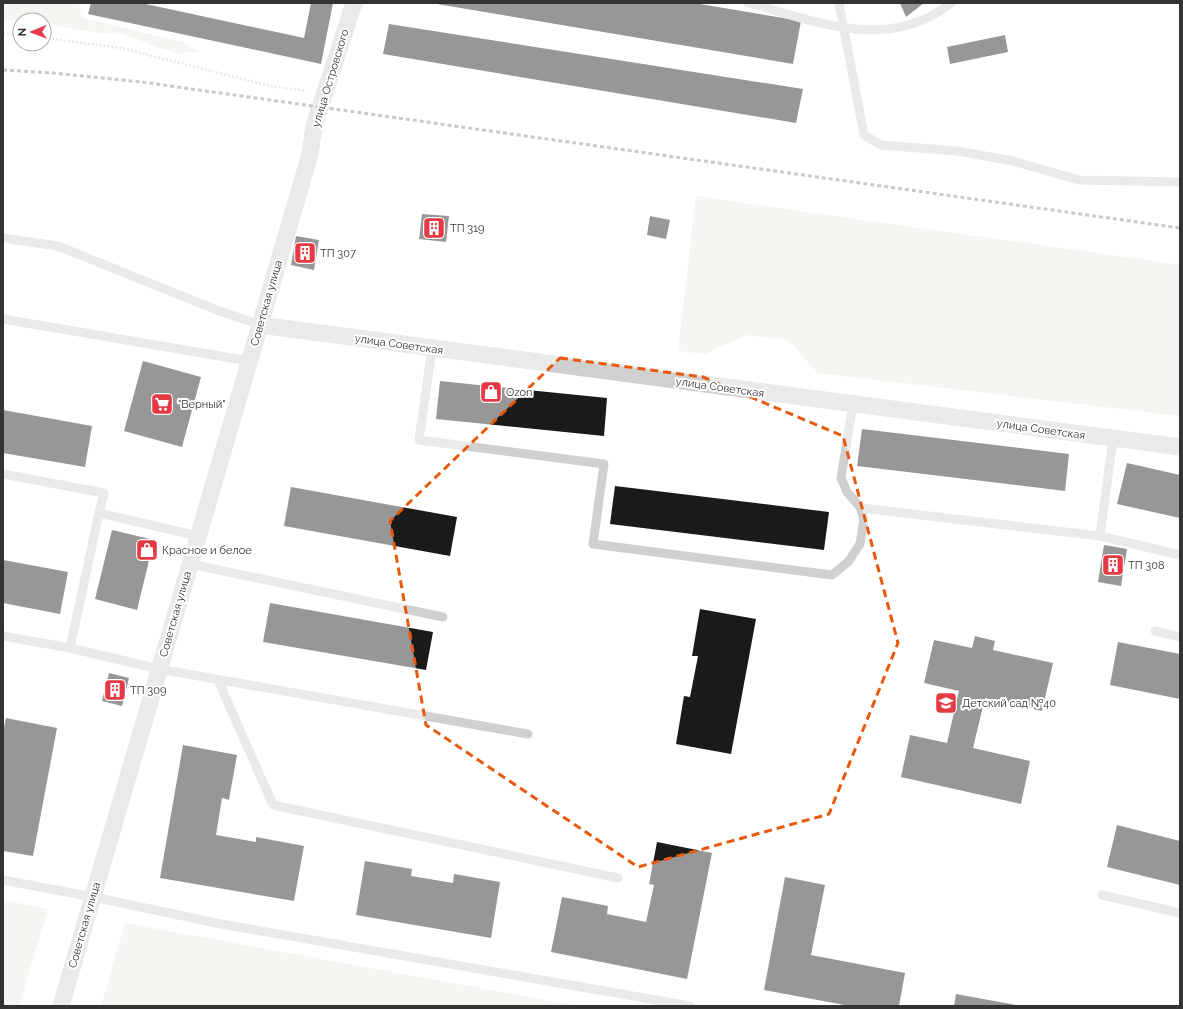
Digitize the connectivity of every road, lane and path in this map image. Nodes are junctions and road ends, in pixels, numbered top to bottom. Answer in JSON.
{"nodes":[{"id":1,"x":354,"y":3,"type":"edge"},
{"id":2,"x":748,"y":3,"type":"edge"},
{"id":3,"x":839,"y":3,"type":"edge"},
{"id":4,"x":951,"y":3,"type":"edge"},
{"id":5,"x":844,"y":28,"type":"junction"},
{"id":6,"x":52,"y":39,"type":"edge"},
{"id":7,"x":324,"y":94,"type":"junction"},
{"id":8,"x":310,"y":154,"type":"joint"},
{"id":9,"x":1180,"y":182,"type":"edge"},
{"id":10,"x":3,"y":238,"type":"edge"},
{"id":11,"x":3,"y":319,"type":"edge"},
{"id":12,"x":260,"y":325,"type":"junction"},
{"id":13,"x":432,"y":348,"type":"junction"},
{"id":14,"x":249,"y":361,"type":"junction"},
{"id":15,"x":853,"y":404,"type":"junction"},
{"id":16,"x":1114,"y":439,"type":"junction"},
{"id":17,"x":1180,"y":447,"type":"edge"},
{"id":18,"x":3,"y":474,"type":"edge"},
{"id":19,"x":860,"y":508,"type":"junction"},
{"id":20,"x":99,"y":513,"type":"junction"},
{"id":21,"x":198,"y":536,"type":"junction"},
{"id":22,"x":1100,"y":536,"type":"junction"},
{"id":23,"x":1180,"y":555,"type":"edge"},
{"id":24,"x":190,"y":564,"type":"junction"},
{"id":25,"x":443,"y":617,"type":"dead end"},
{"id":26,"x":1155,"y":631,"type":"dead end"},
{"id":27,"x":3,"y":636,"type":"edge"},
{"id":28,"x":1180,"y":636,"type":"edge"},
{"id":29,"x":70,"y":648,"type":"junction"},
{"id":30,"x":159,"y":670,"type":"junction"},
{"id":31,"x":218,"y":680,"type":"junction"},
{"id":32,"x":528,"y":734,"type":"dead end"},
{"id":33,"x":618,"y":878,"type":"dead end"},
{"id":34,"x":3,"y":880,"type":"edge"},
{"id":35,"x":1102,"y":895,"type":"dead end"},
{"id":36,"x":93,"y":896,"type":"junction"},
{"id":37,"x":1180,"y":913,"type":"edge"},
{"id":38,"x":61,"y":1006,"type":"edge"},
{"id":39,"x":690,"y":1006,"type":"edge"}],
"edges":[{"from":1,"to":7,"type":"street","name":"улица Островского"},
{"from":2,"to":5,"type":"lane"},
{"from":3,"to":5,"type":"lane"},
{"from":4,"to":5,"type":"lane"},
{"from":5,"to":9,"type":"lane"},
{"from":6,"to":7,"type":"path"},
{"from":7,"to":8,"type":"street","name":"улица Островского"},
{"from":8,"to":12,"type":"street","name":"Советская улица"},
{"from":10,"to":12,"type":"lane"},
{"from":11,"to":14,"type":"lane"},
{"from":12,"to":13,"type":"street","name":"улица Советская"},
{"from":12,"to":14,"type":"street","name":"Советская улица"},
{"from":13,"to":15,"type":"street","name":"улица Советская"},
{"from":13,"to":19,"type":"lane"},
{"from":14,"to":21,"type":"street","name":"Советская улица"},
{"from":15,"to":16,"type":"street","name":"улица Советская"},
{"from":15,"to":19,"type":"lane"},
{"from":16,"to":17,"type":"street","name":"улица Советская"},
{"from":16,"to":22,"type":"lane"},
{"from":18,"to":20,"type":"lane"},
{"from":19,"to":22,"type":"lane"},
{"from":20,"to":21,"type":"lane"},
{"from":20,"to":29,"type":"lane"},
{"from":21,"to":24,"type":"street","name":"Советская улица"},
{"from":22,"to":23,"type":"lane"},
{"from":24,"to":25,"type":"lane"},
{"from":24,"to":30,"type":"street","name":"Советская улица"},
{"from":26,"to":28,"type":"lane"},
{"from":27,"to":29,"type":"lane"},
{"from":29,"to":30,"type":"lane"},
{"from":30,"to":31,"type":"lane"},
{"from":30,"to":36,"type":"street","name":"Советская улица"},
{"from":31,"to":32,"type":"lane"},
{"from":31,"to":33,"type":"lane"},
{"from":34,"to":36,"type":"lane"},
{"from":35,"to":37,"type":"lane"},
{"from":36,"to":38,"type":"street","name":"Советская улица"},
{"from":36,"to":39,"type":"lane"}]}
